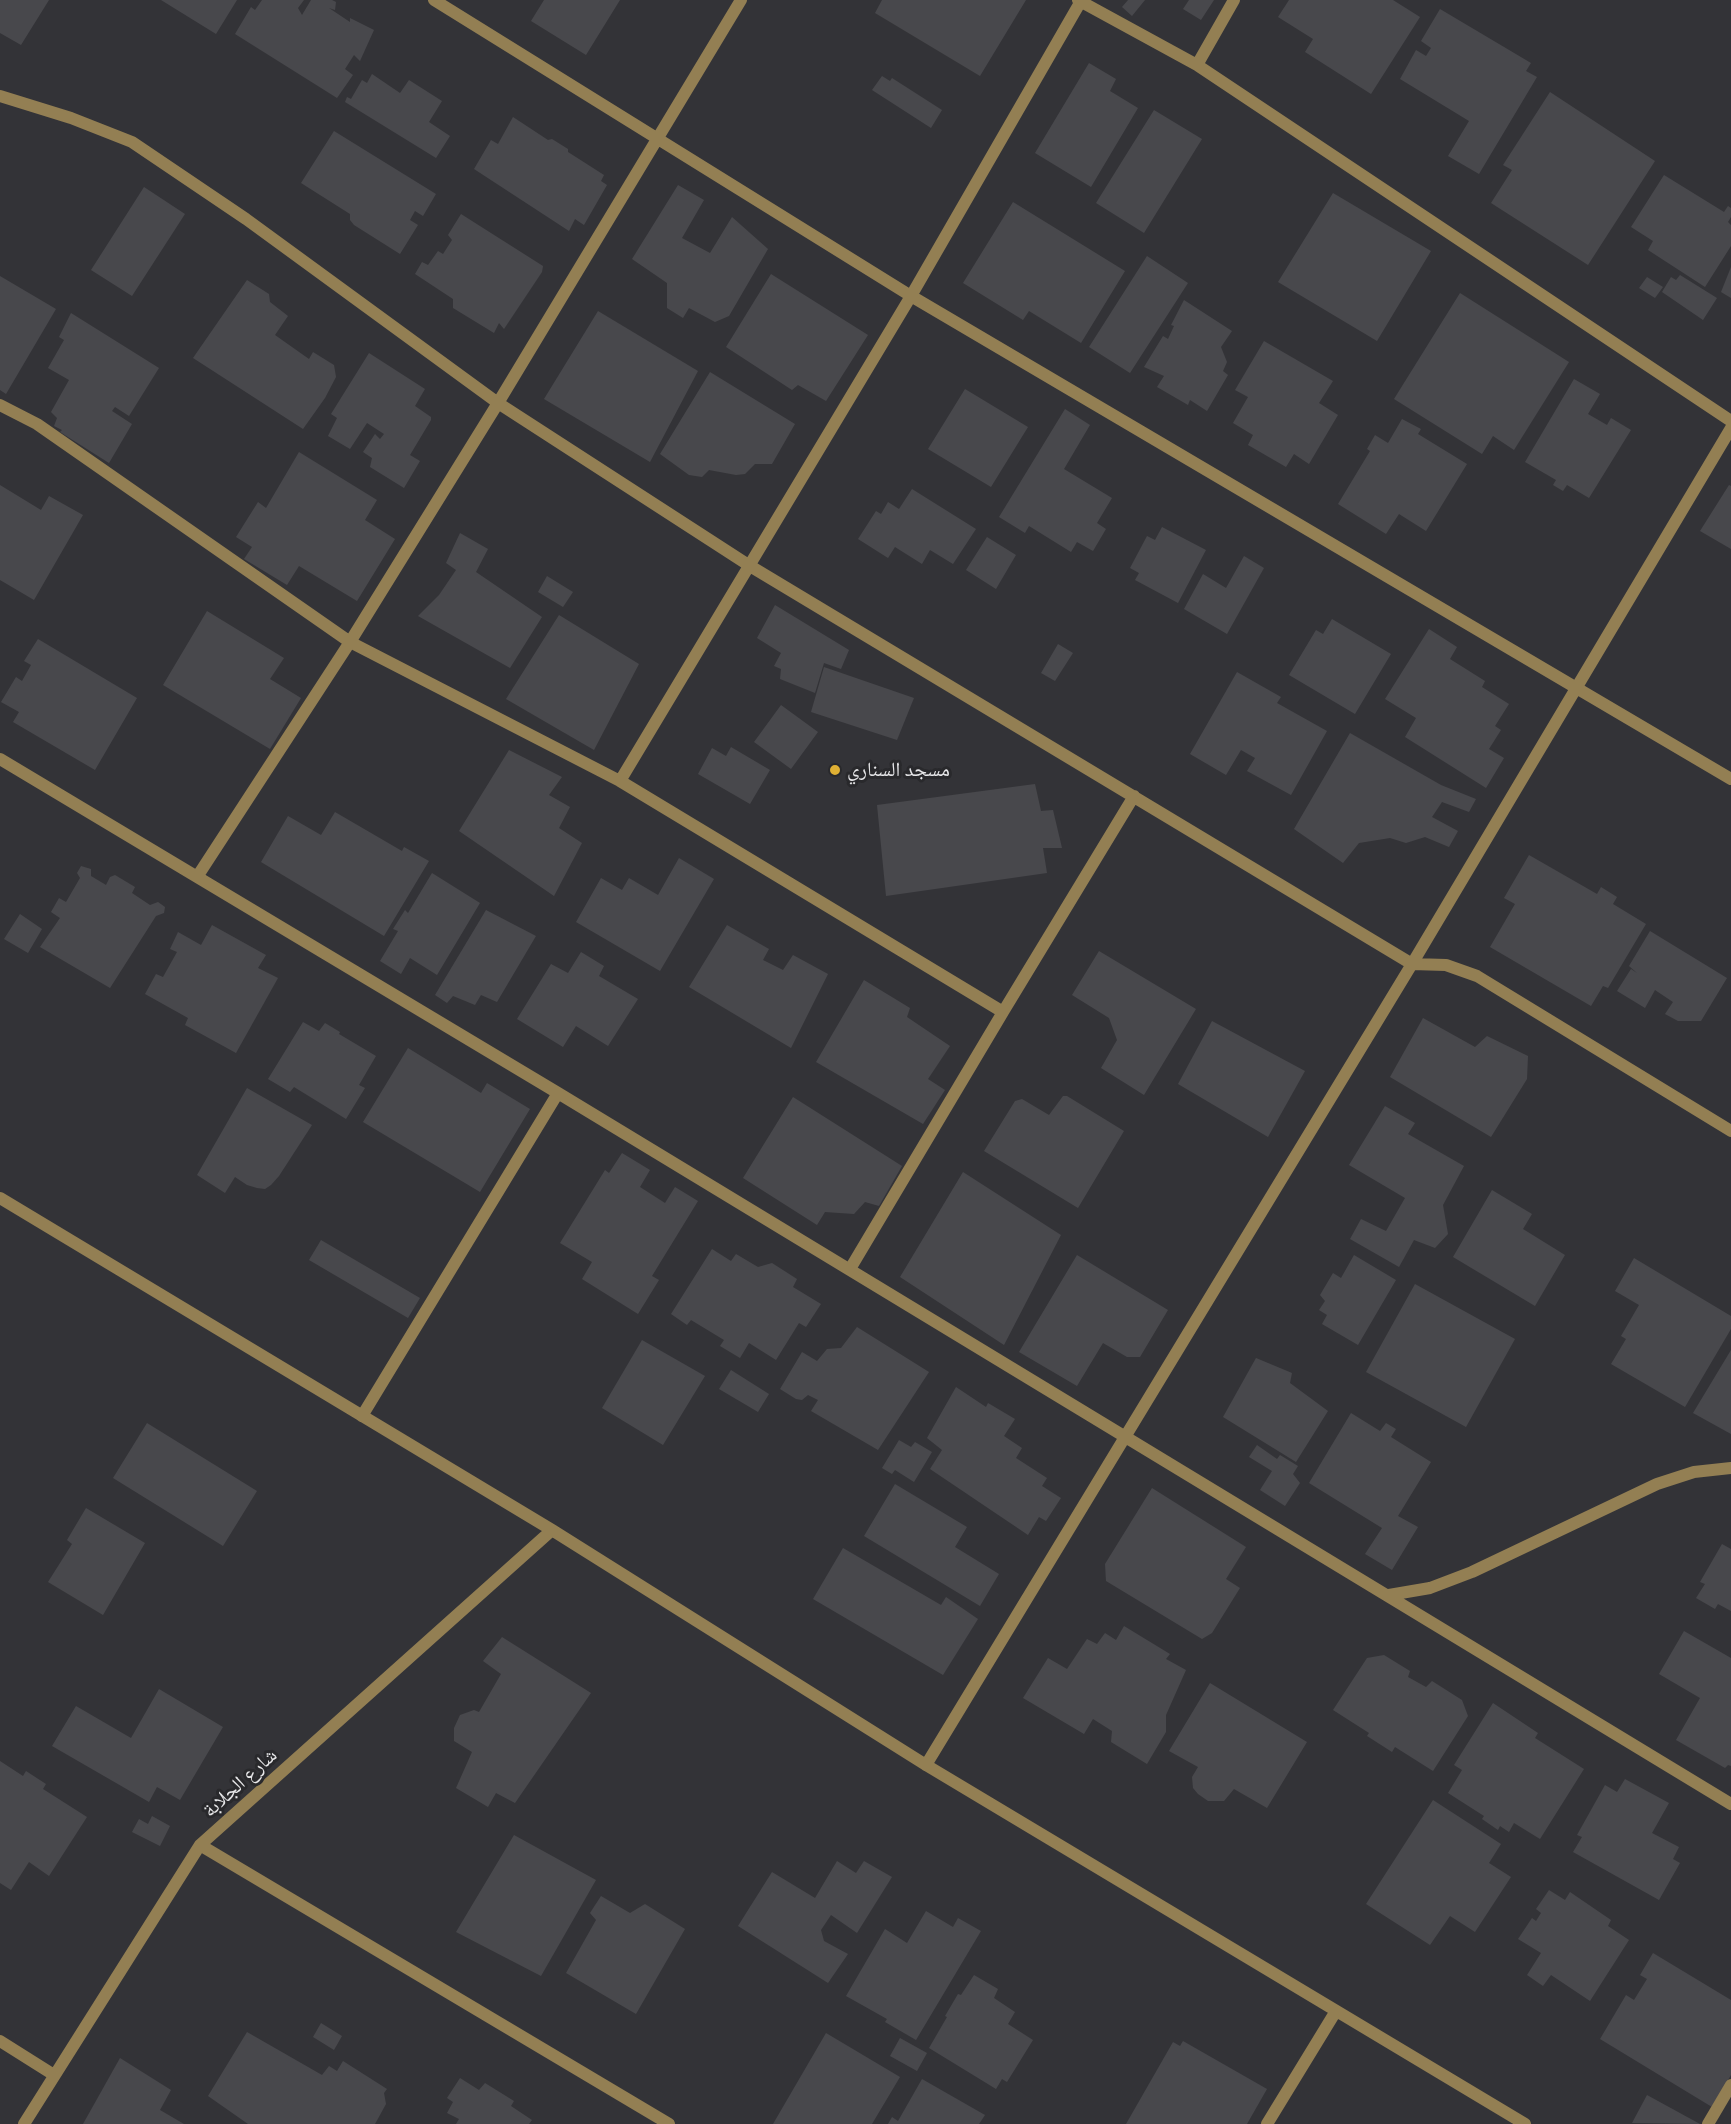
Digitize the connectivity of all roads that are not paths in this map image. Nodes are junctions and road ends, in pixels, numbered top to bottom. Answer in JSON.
{"nodes":[{"id":1,"x":434,"y":0,"type":"edge"},
{"id":2,"x":741,"y":0,"type":"edge"},
{"id":3,"x":1234,"y":0,"type":"edge"},
{"id":4,"x":1079,"y":1,"type":"edge"},
{"id":5,"x":1197,"y":65,"type":"junction"},
{"id":6,"x":0,"y":96,"type":"edge"},
{"id":7,"x":657,"y":139,"type":"junction"},
{"id":8,"x":911,"y":296,"type":"junction"},
{"id":9,"x":498,"y":404,"type":"junction"},
{"id":10,"x":0,"y":405,"type":"edge"},
{"id":11,"x":1731,"y":422,"type":"edge"},
{"id":12,"x":1731,"y":428,"type":"edge"},
{"id":13,"x":750,"y":566,"type":"junction"},
{"id":14,"x":350,"y":642,"type":"junction"},
{"id":15,"x":1576,"y":687,"type":"junction"},
{"id":16,"x":0,"y":759,"type":"edge"},
{"id":17,"x":1731,"y":779,"type":"edge"},
{"id":18,"x":620,"y":780,"type":"junction"},
{"id":19,"x":1134,"y":796,"type":"junction"},
{"id":20,"x":197,"y":877,"type":"junction"},
{"id":21,"x":1412,"y":964,"type":"junction"},
{"id":22,"x":1004,"y":1012,"type":"junction"},
{"id":23,"x":558,"y":1092,"type":"junction"},
{"id":24,"x":1731,"y":1131,"type":"edge"},
{"id":25,"x":0,"y":1198,"type":"edge"},
{"id":26,"x":850,"y":1269,"type":"junction"},
{"id":27,"x":362,"y":1416,"type":"junction"},
{"id":28,"x":1126,"y":1436,"type":"junction"},
{"id":29,"x":1731,"y":1468,"type":"edge"},
{"id":30,"x":552,"y":1530,"type":"junction"},
{"id":31,"x":1389,"y":1595,"type":"junction"},
{"id":32,"x":926,"y":1765,"type":"junction"},
{"id":33,"x":1731,"y":1804,"type":"edge"},
{"id":34,"x":200,"y":1845,"type":"junction"},
{"id":35,"x":1336,"y":2011,"type":"junction"},
{"id":36,"x":0,"y":2041,"type":"edge"},
{"id":37,"x":54,"y":2075,"type":"junction"},
{"id":38,"x":1731,"y":2085,"type":"edge"},
{"id":39,"x":24,"y":2124,"type":"edge"},
{"id":40,"x":669,"y":2124,"type":"edge"},
{"id":41,"x":1267,"y":2124,"type":"edge"},
{"id":42,"x":1525,"y":2124,"type":"edge"},
{"id":43,"x":1708,"y":2124,"type":"edge"}],
"edges":[{"from":1,"to":7,"type":"street"},
{"from":2,"to":7,"type":"street"},
{"from":3,"to":5,"type":"street"},
{"from":4,"to":5,"type":"street"},
{"from":4,"to":8,"type":"street"},
{"from":5,"to":11,"type":"street"},
{"from":6,"to":9,"type":"street"},
{"from":7,"to":8,"type":"street"},
{"from":7,"to":9,"type":"street"},
{"from":8,"to":13,"type":"street"},
{"from":8,"to":15,"type":"street"},
{"from":9,"to":13,"type":"street"},
{"from":9,"to":14,"type":"street"},
{"from":10,"to":14,"type":"street"},
{"from":12,"to":15,"type":"street"},
{"from":13,"to":18,"type":"street"},
{"from":13,"to":19,"type":"street"},
{"from":14,"to":18,"type":"street"},
{"from":14,"to":20,"type":"street"},
{"from":15,"to":17,"type":"street"},
{"from":15,"to":21,"type":"street"},
{"from":16,"to":20,"type":"street"},
{"from":18,"to":22,"type":"street"},
{"from":19,"to":21,"type":"street"},
{"from":19,"to":22,"type":"street"},
{"from":20,"to":23,"type":"street"},
{"from":21,"to":24,"type":"street"},
{"from":21,"to":28,"type":"street"},
{"from":22,"to":26,"type":"street"},
{"from":23,"to":26,"type":"street"},
{"from":23,"to":27,"type":"street"},
{"from":25,"to":27,"type":"street"},
{"from":26,"to":28,"type":"street"},
{"from":27,"to":30,"type":"street"},
{"from":28,"to":31,"type":"street"},
{"from":28,"to":32,"type":"street"},
{"from":29,"to":31,"type":"street"},
{"from":30,"to":32,"type":"street"},
{"from":30,"to":34,"type":"street","name":"شارع الجلابة"},
{"from":31,"to":33,"type":"street"},
{"from":32,"to":35,"type":"street"},
{"from":34,"to":37,"type":"street","name":"شارع الجلابة"},
{"from":34,"to":40,"type":"street"},
{"from":35,"to":41,"type":"street"},
{"from":35,"to":42,"type":"street"},
{"from":36,"to":37,"type":"street"},
{"from":37,"to":39,"type":"street","name":"شارع الجلابة"},
{"from":38,"to":43,"type":"street"}]}
